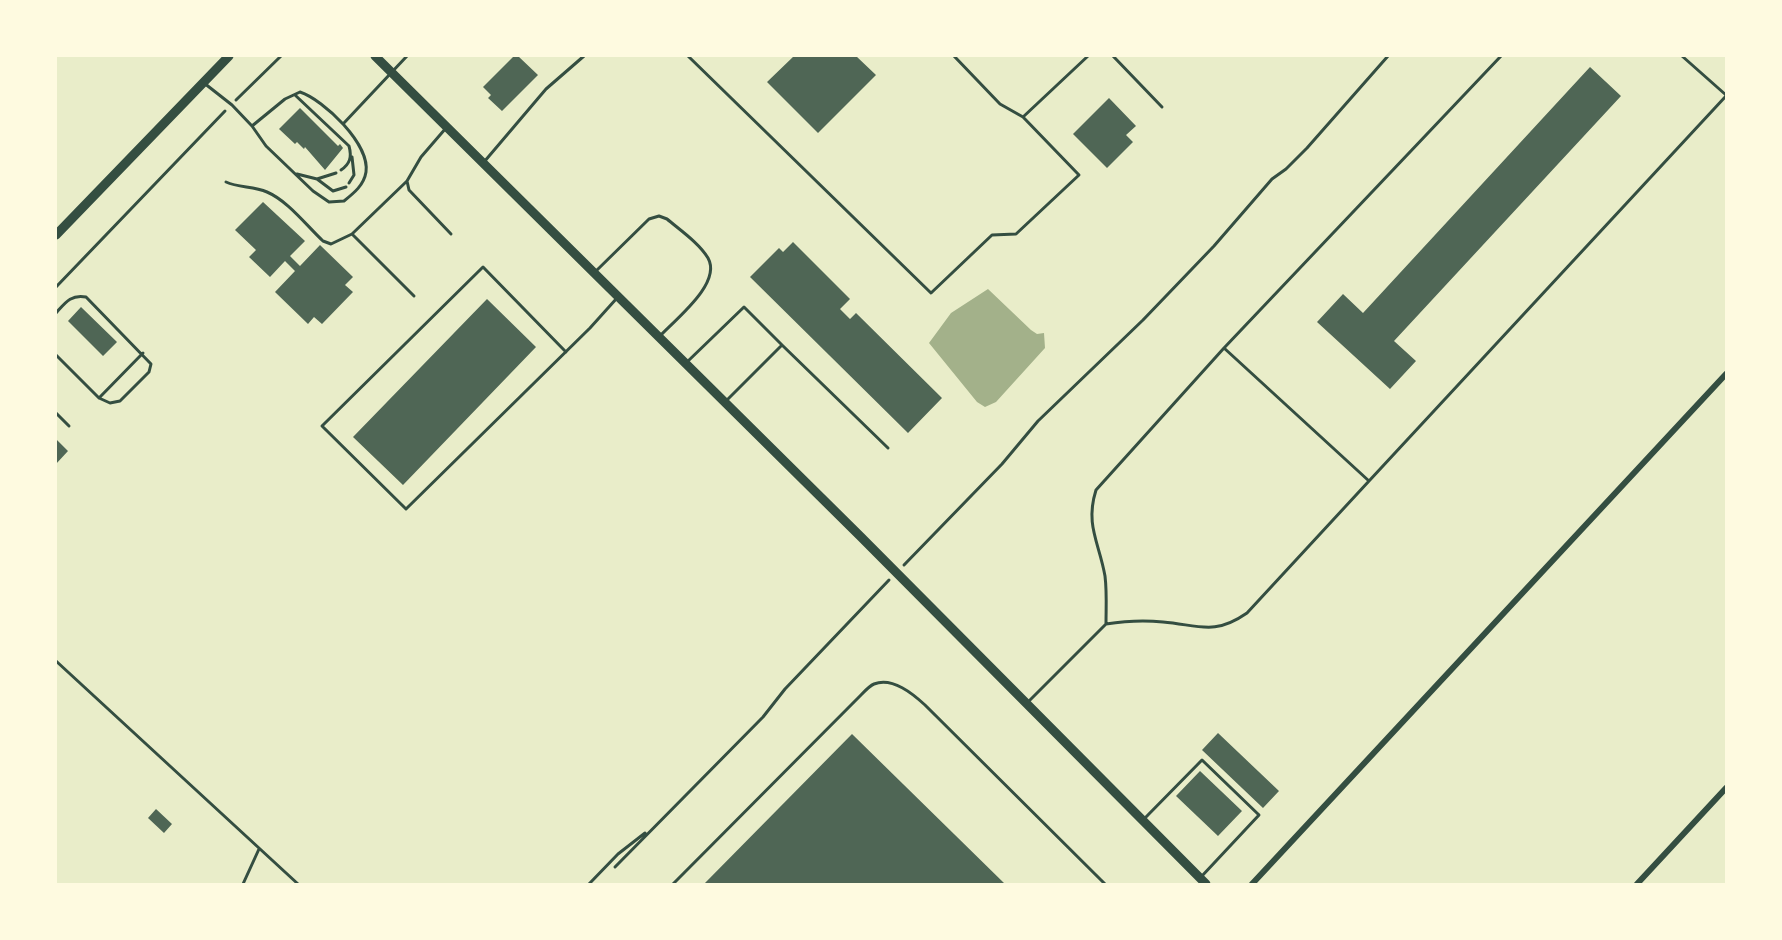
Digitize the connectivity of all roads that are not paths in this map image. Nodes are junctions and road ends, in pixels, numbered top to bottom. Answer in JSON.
{"nodes":[{"id":1,"x":229,"y":56,"type":"edge"},
{"id":2,"x":375,"y":56,"type":"edge"},
{"id":3,"x":407,"y":56,"type":"edge"},
{"id":4,"x":584,"y":56,"type":"edge"},
{"id":5,"x":688,"y":56,"type":"edge"},
{"id":6,"x":954,"y":56,"type":"edge"},
{"id":7,"x":1089,"y":56,"type":"edge"},
{"id":8,"x":1113,"y":56,"type":"edge"},
{"id":9,"x":1501,"y":56,"type":"edge"},
{"id":10,"x":1682,"y":56,"type":"edge"},
{"id":11,"x":392,"y":72,"type":"junction"},
{"id":12,"x":203,"y":82,"type":"junction"},
{"id":13,"x":295,"y":94,"type":"junction"},
{"id":14,"x":1726,"y":95,"type":"edge"},
{"id":15,"x":1162,"y":107,"type":"dead end"},
{"id":16,"x":1023,"y":117,"type":"junction"},
{"id":17,"x":343,"y":124,"type":"junction"},
{"id":18,"x":252,"y":126,"type":"junction"},
{"id":19,"x":447,"y":127,"type":"junction"},
{"id":20,"x":351,"y":156,"type":"junction"},
{"id":21,"x":483,"y":163,"type":"junction"},
{"id":22,"x":341,"y":170,"type":"dead end"},
{"id":23,"x":336,"y":173,"type":"dead end"},
{"id":24,"x":295,"y":174,"type":"junction"},
{"id":25,"x":316,"y":178,"type":"junction"},
{"id":26,"x":407,"y":181,"type":"junction"},
{"id":27,"x":226,"y":182,"type":"dead end"},
{"id":28,"x":349,"y":183,"type":"dead end"},
{"id":29,"x":346,"y":188,"type":"dead end"},
{"id":30,"x":352,"y":234,"type":"junction"},
{"id":31,"x":451,"y":234,"type":"dead end"},
{"id":32,"x":56,"y":236,"type":"edge"},
{"id":33,"x":594,"y":273,"type":"junction"},
{"id":34,"x":414,"y":296,"type":"dead end"},
{"id":35,"x":618,"y":297,"type":"junction"},
{"id":36,"x":56,"y":313,"type":"edge"},
{"id":37,"x":659,"y":337,"type":"junction"},
{"id":38,"x":782,"y":345,"type":"junction"},
{"id":39,"x":1224,"y":348,"type":"junction"},
{"id":40,"x":566,"y":352,"type":"junction"},
{"id":41,"x":143,"y":353,"type":"junction"},
{"id":42,"x":56,"y":355,"type":"edge"},
{"id":43,"x":686,"y":363,"type":"junction"},
{"id":44,"x":1726,"y":374,"type":"edge"},
{"id":45,"x":99,"y":398,"type":"junction"},
{"id":46,"x":725,"y":402,"type":"junction"},
{"id":47,"x":56,"y":413,"type":"edge"},
{"id":48,"x":69,"y":426,"type":"dead end"},
{"id":49,"x":888,"y":448,"type":"dead end"},
{"id":50,"x":1369,"y":481,"type":"junction"},
{"id":51,"x":1106,"y":624,"type":"junction"},
{"id":52,"x":56,"y":661,"type":"edge"},
{"id":53,"x":1026,"y":704,"type":"junction"},
{"id":54,"x":1726,"y":788,"type":"edge"},
{"id":55,"x":1142,"y":822,"type":"junction"},
{"id":56,"x":259,"y":849,"type":"junction"},
{"id":57,"x":1203,"y":881,"type":"edge"},
{"id":58,"x":243,"y":885,"type":"edge"},
{"id":59,"x":298,"y":885,"type":"edge"},
{"id":60,"x":673,"y":885,"type":"edge"},
{"id":61,"x":1105,"y":885,"type":"edge"},
{"id":62,"x":1252,"y":885,"type":"edge"},
{"id":63,"x":1637,"y":885,"type":"edge"}],
"edges":[{"from":1,"to":12,"type":"main road"},
{"from":2,"to":11,"type":"main road"},
{"from":3,"to":11,"type":"lane"},
{"from":4,"to":21,"type":"lane"},
{"from":5,"to":16,"type":"lane"},
{"from":6,"to":16,"type":"lane"},
{"from":7,"to":16,"type":"lane"},
{"from":8,"to":15,"type":"lane"},
{"from":9,"to":39,"type":"lane"},
{"from":10,"to":14,"type":"lane"},
{"from":11,"to":17,"type":"lane"},
{"from":11,"to":19,"type":"main road"},
{"from":12,"to":18,"type":"lane"},
{"from":12,"to":32,"type":"main road"},
{"from":13,"to":17,"type":"lane"},
{"from":13,"to":18,"type":"lane"},
{"from":13,"to":20,"type":"lane"},
{"from":14,"to":50,"type":"lane"},
{"from":17,"to":24,"type":"lane"},
{"from":18,"to":24,"type":"lane"},
{"from":19,"to":21,"type":"main road"},
{"from":19,"to":26,"type":"lane"},
{"from":20,"to":22,"type":"lane"},
{"from":20,"to":28,"type":"lane"},
{"from":21,"to":33,"type":"main road"},
{"from":23,"to":25,"type":"lane"},
{"from":24,"to":25,"type":"lane"},
{"from":25,"to":29,"type":"lane"},
{"from":26,"to":30,"type":"lane"},
{"from":26,"to":31,"type":"lane"},
{"from":27,"to":30,"type":"lane"},
{"from":30,"to":34,"type":"lane"},
{"from":33,"to":35,"type":"main road"},
{"from":33,"to":37,"type":"lane"},
{"from":35,"to":37,"type":"main road"},
{"from":35,"to":40,"type":"lane"},
{"from":36,"to":41,"type":"lane"},
{"from":37,"to":43,"type":"main road"},
{"from":38,"to":43,"type":"lane"},
{"from":38,"to":46,"type":"lane"},
{"from":38,"to":49,"type":"lane"},
{"from":39,"to":50,"type":"lane"},
{"from":39,"to":51,"type":"lane"},
{"from":40,"to":40,"type":"lane"},
{"from":41,"to":45,"type":"lane"},
{"from":41,"to":45,"type":"lane"},
{"from":42,"to":45,"type":"lane"},
{"from":43,"to":46,"type":"main road"},
{"from":44,"to":62,"type":"street"},
{"from":46,"to":53,"type":"main road"},
{"from":47,"to":48,"type":"lane"},
{"from":50,"to":51,"type":"lane"},
{"from":51,"to":53,"type":"lane"},
{"from":52,"to":56,"type":"lane"},
{"from":53,"to":55,"type":"main road"},
{"from":54,"to":63,"type":"street"},
{"from":55,"to":57,"type":"main road"},
{"from":55,"to":57,"type":"lane"},
{"from":56,"to":58,"type":"lane"},
{"from":56,"to":59,"type":"lane"},
{"from":60,"to":61,"type":"lane"}]}
